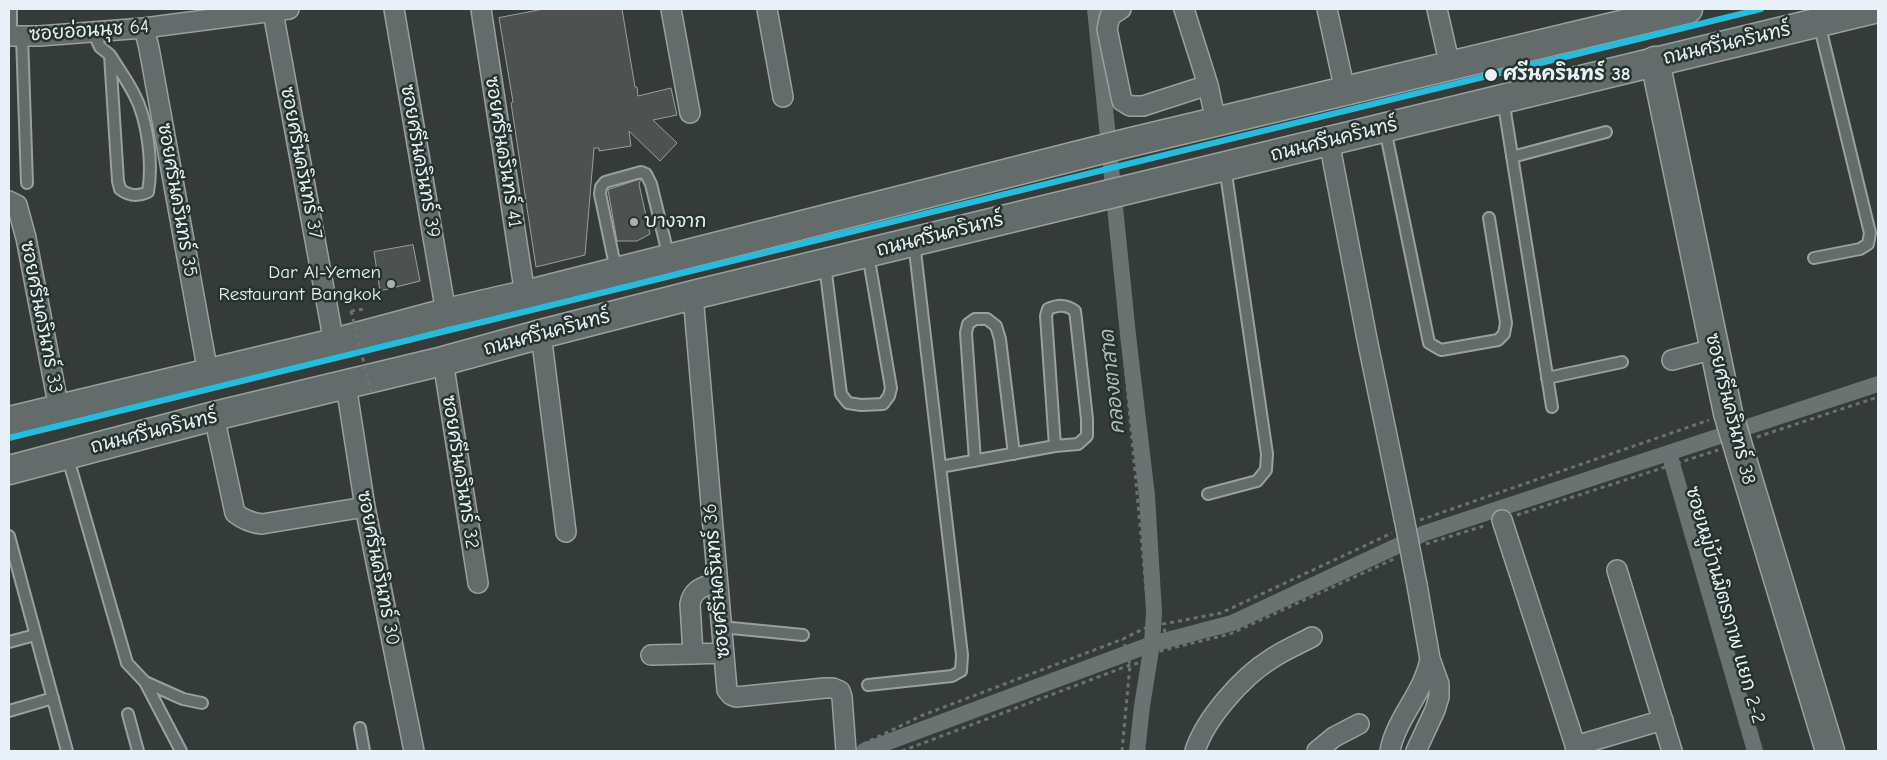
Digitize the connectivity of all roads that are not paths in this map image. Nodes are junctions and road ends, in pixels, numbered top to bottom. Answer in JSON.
{"nodes":[{"id":1,"x":11,"y":9,"type":"edge"},
{"id":2,"x":394,"y":9,"type":"edge"},
{"id":3,"x":481,"y":9,"type":"edge"},
{"id":4,"x":671,"y":9,"type":"edge"},
{"id":5,"x":767,"y":9,"type":"edge"},
{"id":6,"x":1121,"y":9,"type":"edge"},
{"id":7,"x":1184,"y":9,"type":"edge"},
{"id":8,"x":1327,"y":9,"type":"edge"},
{"id":9,"x":1437,"y":9,"type":"edge"},
{"id":10,"x":1874,"y":9,"type":"edge"},
{"id":11,"x":281,"y":10,"type":"edge"},
{"id":12,"x":1673,"y":11,"type":"edge"},
{"id":13,"x":1819,"y":22,"type":"junction"},
{"id":14,"x":144,"y":28,"type":"junction"},
{"id":15,"x":93,"y":32,"type":"junction"},
{"id":16,"x":14,"y":36,"type":"edge"},
{"id":17,"x":110,"y":54,"type":"junction"},
{"id":18,"x":1654,"y":61,"type":"junction"},
{"id":19,"x":1450,"y":66,"type":"junction"},
{"id":20,"x":1208,"y":85,"type":"junction"},
{"id":21,"x":1345,"y":91,"type":"junction"},
{"id":22,"x":783,"y":97,"type":"dead end"},
{"id":23,"x":1502,"y":98,"type":"junction"},
{"id":24,"x":690,"y":113,"type":"dead end"},
{"id":25,"x":1216,"y":122,"type":"junction"},
{"id":26,"x":1385,"y":127,"type":"junction"},
{"id":27,"x":1606,"y":132,"type":"dead end"},
{"id":28,"x":1329,"y":141,"type":"junction"},
{"id":29,"x":1512,"y":157,"type":"junction"},
{"id":30,"x":1225,"y":166,"type":"junction"},
{"id":31,"x":27,"y":183,"type":"dead end"},
{"id":32,"x":9,"y":201,"type":"edge"},
{"id":33,"x":1489,"y":218,"type":"dead end"},
{"id":34,"x":914,"y":241,"type":"junction"},
{"id":35,"x":867,"y":253,"type":"junction"},
{"id":36,"x":1814,"y":258,"type":"dead end"},
{"id":37,"x":670,"y":259,"type":"junction"},
{"id":38,"x":825,"y":263,"type":"junction"},
{"id":39,"x":617,"y":272,"type":"junction"},
{"id":40,"x":693,"y":294,"type":"junction"},
{"id":41,"x":525,"y":295,"type":"junction"},
{"id":42,"x":446,"y":313,"type":"junction"},
{"id":43,"x":541,"y":334,"type":"junction"},
{"id":44,"x":334,"y":342,"type":"junction"},
{"id":45,"x":1714,"y":350,"type":"junction"},
{"id":46,"x":1672,"y":360,"type":"dead end"},
{"id":47,"x":443,"y":361,"type":"junction"},
{"id":48,"x":1622,"y":362,"type":"dead end"},
{"id":49,"x":208,"y":373,"type":"junction"},
{"id":50,"x":1547,"y":378,"type":"junction"},
{"id":51,"x":346,"y":385,"type":"junction"},
{"id":52,"x":1552,"y":406,"type":"dead end"},
{"id":53,"x":59,"y":409,"type":"junction"},
{"id":54,"x":214,"y":416,"type":"junction"},
{"id":55,"x":9,"y":421,"type":"edge"},
{"id":56,"x":1055,"y":446,"type":"junction"},
{"id":57,"x":67,"y":454,"type":"junction"},
{"id":58,"x":1014,"y":454,"type":"junction"},
{"id":59,"x":974,"y":461,"type":"junction"},
{"id":60,"x":940,"y":468,"type":"junction"},
{"id":61,"x":9,"y":470,"type":"edge"},
{"id":62,"x":1208,"y":494,"type":"dead end"},
{"id":63,"x":365,"y":507,"type":"junction"},
{"id":64,"x":1502,"y":520,"type":"road end"},
{"id":65,"x":566,"y":532,"type":"dead end"},
{"id":66,"x":9,"y":536,"type":"edge"},
{"id":67,"x":1617,"y":570,"type":"dead end"},
{"id":68,"x":718,"y":582,"type":"junction"},
{"id":69,"x":478,"y":583,"type":"dead end"},
{"id":70,"x":721,"y":627,"type":"junction"},
{"id":71,"x":35,"y":635,"type":"junction"},
{"id":72,"x":803,"y":635,"type":"dead end"},
{"id":73,"x":1312,"y":637,"type":"dead end"},
{"id":74,"x":9,"y":642,"type":"edge"},
{"id":75,"x":723,"y":653,"type":"junction"},
{"id":76,"x":693,"y":654,"type":"junction"},
{"id":77,"x":651,"y":656,"type":"dead end"},
{"id":78,"x":1430,"y":659,"type":"junction"},
{"id":79,"x":145,"y":682,"type":"junction"},
{"id":80,"x":868,"y":685,"type":"dead end"},
{"id":81,"x":52,"y":698,"type":"junction"},
{"id":82,"x":202,"y":703,"type":"dead end"},
{"id":83,"x":9,"y":711,"type":"edge"},
{"id":84,"x":128,"y":714,"type":"dead end"},
{"id":85,"x":1662,"y":720,"type":"junction"},
{"id":86,"x":1359,"y":724,"type":"dead end"},
{"id":87,"x":360,"y":728,"type":"dead end"},
{"id":88,"x":846,"y":749,"type":"edge"},
{"id":89,"x":1576,"y":749,"type":"edge"},
{"id":90,"x":67,"y":751,"type":"edge"},
{"id":91,"x":138,"y":751,"type":"edge"},
{"id":92,"x":181,"y":751,"type":"edge"},
{"id":93,"x":364,"y":751,"type":"edge"},
{"id":94,"x":414,"y":751,"type":"edge"},
{"id":95,"x":1195,"y":751,"type":"edge"},
{"id":96,"x":1317,"y":751,"type":"edge"},
{"id":97,"x":1390,"y":751,"type":"edge"},
{"id":98,"x":1416,"y":751,"type":"edge"},
{"id":99,"x":1672,"y":751,"type":"edge"},
{"id":100,"x":1830,"y":751,"type":"edge"}],
"edges":[{"from":1,"to":16,"type":"lane"},
{"from":2,"to":42,"type":"street","name":"ซอยศรีนครินทร์ 39"},
{"from":3,"to":41,"type":"street","name":"ซอยศรีนครินทร์ 41"},
{"from":4,"to":24,"type":"street"},
{"from":5,"to":22,"type":"street"},
{"from":6,"to":20,"type":"street"},
{"from":7,"to":20,"type":"street"},
{"from":8,"to":21,"type":"street"},
{"from":9,"to":19,"type":"street"},
{"from":10,"to":13,"type":"main road","name":"ถนนศรีนครินทร์"},
{"from":11,"to":14,"type":"street","name":"ซอยอ่อนนุช 64"},
{"from":11,"to":44,"type":"street","name":"ซอยศรีนครินทร์ 37"},
{"from":12,"to":19,"type":"main road"},
{"from":13,"to":18,"type":"main road","name":"ถนนศรีนครินทร์"},
{"from":13,"to":36,"type":"lane"},
{"from":14,"to":15,"type":"street","name":"ซอยอ่อนนุช 64"},
{"from":14,"to":49,"type":"street","name":"ซอยศรีนครินทร์ 35"},
{"from":15,"to":16,"type":"street","name":"ซอยอ่อนนุช 64"},
{"from":15,"to":17,"type":"lane"},
{"from":16,"to":31,"type":"lane"},
{"from":17,"to":17,"type":"lane"},
{"from":18,"to":23,"type":"main road","name":"ถนนศรีนครินทร์"},
{"from":18,"to":45,"type":"main road","name":"ซอยศรีนครินทร์ 38"},
{"from":19,"to":21,"type":"main road"},
{"from":20,"to":25,"type":"street"},
{"from":21,"to":25,"type":"main road"},
{"from":23,"to":26,"type":"main road","name":"ถนนศรีนครินทร์"},
{"from":23,"to":29,"type":"lane"},
{"from":25,"to":37,"type":"main road"},
{"from":26,"to":28,"type":"main road","name":"ถนนศรีนครินทร์"},
{"from":26,"to":33,"type":"lane"},
{"from":27,"to":29,"type":"lane"},
{"from":28,"to":30,"type":"main road","name":"ถนนศรีนครินทร์"},
{"from":28,"to":78,"type":"street","bridge":true},
{"from":29,"to":50,"type":"lane"},
{"from":30,"to":34,"type":"main road","name":"ถนนศรีนครินทร์"},
{"from":30,"to":62,"type":"lane"},
{"from":32,"to":53,"type":"street","name":"ซอยศรีนครินทร์ 33"},
{"from":34,"to":35,"type":"main road","name":"ถนนศรีนครินทร์"},
{"from":34,"to":60,"type":"lane"},
{"from":35,"to":38,"type":"main road","name":"ถนนศรีนครินทร์"},
{"from":35,"to":38,"type":"lane"},
{"from":37,"to":39,"type":"main road"},
{"from":37,"to":39,"type":"lane"},
{"from":38,"to":40,"type":"main road","name":"ถนนศรีนครินทร์"},
{"from":39,"to":41,"type":"main road"},
{"from":40,"to":43,"type":"main road","name":"ถนนศรีนครินทร์"},
{"from":40,"to":68,"type":"street","name":"ซอยศรีนครินทร์ 36"},
{"from":41,"to":42,"type":"main road"},
{"from":42,"to":44,"type":"main road"},
{"from":43,"to":47,"type":"main road","name":"ถนนศรีนครินทร์"},
{"from":43,"to":65,"type":"street"},
{"from":44,"to":49,"type":"main road"},
{"from":45,"to":46,"type":"street"},
{"from":45,"to":100,"type":"main road","name":"ซอยศรีนครินทร์ 38"},
{"from":47,"to":51,"type":"main road","name":"ถนนศรีนครินทร์"},
{"from":47,"to":69,"type":"street","name":"ซอยศรีนครินทร์ 32"},
{"from":48,"to":50,"type":"lane"},
{"from":49,"to":53,"type":"main road"},
{"from":50,"to":52,"type":"lane"},
{"from":51,"to":54,"type":"main road","name":"ถนนศรีนครินทร์"},
{"from":51,"to":63,"type":"street","name":"ซอยศรีนครินทร์ 30"},
{"from":53,"to":55,"type":"main road"},
{"from":54,"to":57,"type":"main road","name":"ถนนศรีนครินทร์"},
{"from":54,"to":63,"type":"street"},
{"from":56,"to":56,"type":"lane"},
{"from":56,"to":58,"type":"lane"},
{"from":57,"to":61,"type":"main road","name":"ถนนศรีนครินทร์"},
{"from":57,"to":79,"type":"lane"},
{"from":58,"to":59,"type":"lane"},
{"from":58,"to":59,"type":"lane"},
{"from":59,"to":60,"type":"lane"},
{"from":60,"to":80,"type":"lane"},
{"from":63,"to":94,"type":"street","name":"ซอยศรีนครินทร์ 30"},
{"from":64,"to":89,"type":"street"},
{"from":66,"to":71,"type":"lane"},
{"from":67,"to":85,"type":"street"},
{"from":68,"to":70,"type":"street","name":"ซอยศรีนครินทร์ 36"},
{"from":68,"to":76,"type":"street"},
{"from":70,"to":72,"type":"lane"},
{"from":70,"to":75,"type":"street","name":"ซอยศรีนครินทร์ 36"},
{"from":71,"to":74,"type":"lane"},
{"from":71,"to":81,"type":"lane"},
{"from":73,"to":95,"type":"street"},
{"from":75,"to":76,"type":"street"},
{"from":75,"to":88,"type":"street","name":"ซอยศรีนครินทร์ 36"},
{"from":76,"to":77,"type":"street"},
{"from":78,"to":97,"type":"street"},
{"from":78,"to":98,"type":"street"},
{"from":79,"to":82,"type":"lane"},
{"from":79,"to":92,"type":"lane"},
{"from":81,"to":83,"type":"lane"},
{"from":81,"to":90,"type":"lane"},
{"from":84,"to":91,"type":"lane"},
{"from":85,"to":89,"type":"street"},
{"from":85,"to":99,"type":"street"},
{"from":86,"to":96,"type":"street"},
{"from":87,"to":93,"type":"lane"}]}
